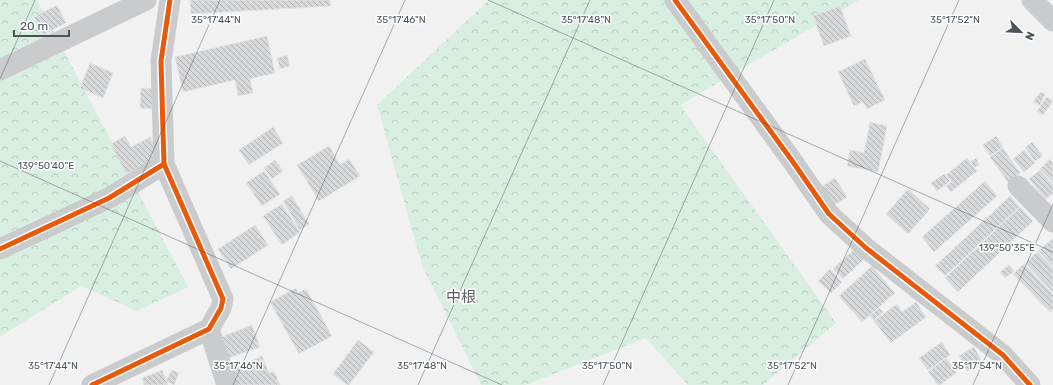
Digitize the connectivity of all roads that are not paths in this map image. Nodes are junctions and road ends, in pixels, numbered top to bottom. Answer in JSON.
{"nodes":[{"id":1,"x":146,"y":0,"type":"edge"},
{"id":2,"x":170,"y":0,"type":"edge"},
{"id":3,"x":675,"y":0,"type":"edge"},
{"id":4,"x":1032,"y":0,"type":"edge"},
{"id":5,"x":1053,"y":21,"type":"edge"},
{"id":6,"x":0,"y":70,"type":"edge"},
{"id":7,"x":164,"y":164,"type":"junction"},
{"id":8,"x":1018,"y":186,"type":"dead end"},
{"id":9,"x":1053,"y":222,"type":"edge"},
{"id":10,"x":0,"y":249,"type":"edge"},
{"id":11,"x":209,"y":329,"type":"junction"},
{"id":12,"x":92,"y":385,"type":"edge"},
{"id":13,"x":227,"y":385,"type":"edge"},
{"id":14,"x":1030,"y":385,"type":"edge"}],
"edges":[{"from":1,"to":6,"type":"street"},
{"from":2,"to":7,"type":"street"},
{"from":3,"to":14,"type":"street"},
{"from":4,"to":5,"type":"street"},
{"from":7,"to":10,"type":"street"},
{"from":7,"to":11,"type":"street"},
{"from":8,"to":9,"type":"street"},
{"from":11,"to":12,"type":"street"},
{"from":11,"to":13,"type":"street"}]}
